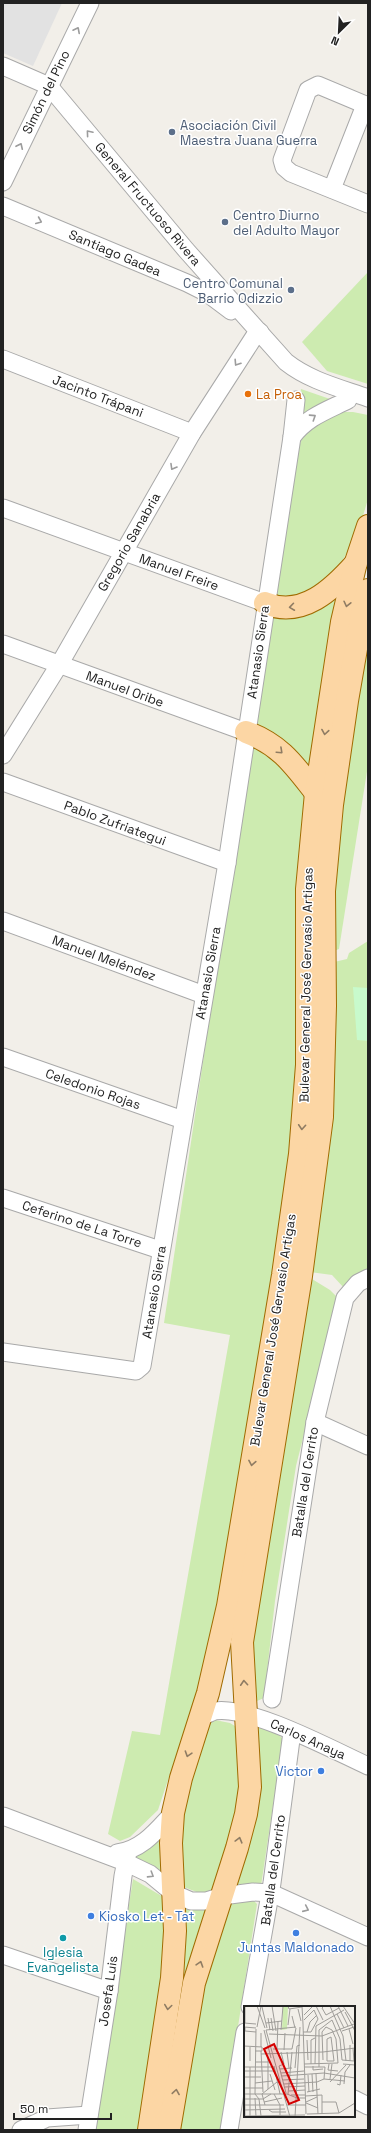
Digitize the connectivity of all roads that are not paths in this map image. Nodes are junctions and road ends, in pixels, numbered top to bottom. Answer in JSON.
{"nodes":[{"id":1,"x":90,"y":3,"type":"edge"},
{"id":2,"x":3,"y":66,"type":"edge"},
{"id":3,"x":49,"y":86,"type":"junction"},
{"id":4,"x":367,"y":106,"type":"edge"},
{"id":5,"x":3,"y":182,"type":"edge"},
{"id":6,"x":332,"y":189,"type":"junction"},
{"id":7,"x":368,"y":204,"type":"edge"},
{"id":8,"x":3,"y":206,"type":"edge"},
{"id":9,"x":224,"y":304,"type":"joint"},
{"id":10,"x":257,"y":335,"type":"junction"},
{"id":11,"x":3,"y":359,"type":"edge"},
{"id":12,"x":296,"y":400,"type":"dead end"},
{"id":13,"x":348,"y":400,"type":"junction"},
{"id":14,"x":368,"y":403,"type":"edge"},
{"id":15,"x":192,"y":433,"type":"junction"},
{"id":16,"x":292,"y":437,"type":"junction"},
{"id":17,"x":3,"y":508,"type":"edge"},
{"id":18,"x":368,"y":526,"type":"edge"},
{"id":19,"x":123,"y":552,"type":"junction"},
{"id":20,"x":356,"y":562,"type":"junction"},
{"id":21,"x":368,"y":590,"type":"edge"},
{"id":22,"x":265,"y":603,"type":"junction"},
{"id":23,"x":3,"y":644,"type":"edge"},
{"id":24,"x":59,"y":665,"type":"junction"},
{"id":25,"x":246,"y":732,"type":"junction"},
{"id":26,"x":3,"y":755,"type":"edge"},
{"id":27,"x":3,"y":782,"type":"edge"},
{"id":28,"x":316,"y":793,"type":"junction"},
{"id":29,"x":227,"y":863,"type":"junction"},
{"id":30,"x":3,"y":921,"type":"edge"},
{"id":31,"x":204,"y":995,"type":"junction"},
{"id":32,"x":3,"y":1057,"type":"edge"},
{"id":33,"x":183,"y":1120,"type":"junction"},
{"id":34,"x":3,"y":1198,"type":"edge"},
{"id":35,"x":160,"y":1250,"type":"junction"},
{"id":36,"x":368,"y":1278,"type":"edge"},
{"id":37,"x":3,"y":1352,"type":"edge"},
{"id":38,"x":315,"y":1422,"type":"junction"},
{"id":39,"x":368,"y":1446,"type":"edge"},
{"id":40,"x":272,"y":1699,"type":"dead end"},
{"id":41,"x":246,"y":1716,"type":"junction"},
{"id":42,"x":201,"y":1717,"type":"junction"},
{"id":43,"x":292,"y":1732,"type":"junction"},
{"id":44,"x":368,"y":1766,"type":"edge"},
{"id":45,"x":173,"y":1813,"type":"junction"},
{"id":46,"x":3,"y":1816,"type":"edge"},
{"id":47,"x":127,"y":1857,"type":"junction"},
{"id":48,"x":173,"y":1892,"type":"junction"},
{"id":49,"x":271,"y":1893,"type":"junction"},
{"id":50,"x":222,"y":1896,"type":"junction"},
{"id":51,"x":368,"y":1937,"type":"edge"},
{"id":52,"x":3,"y":1955,"type":"edge"},
{"id":53,"x":109,"y":1991,"type":"junction"},
{"id":54,"x":250,"y":2006,"type":"edge"},
{"id":55,"x":243,"y":2050,"type":"edge"},
{"id":56,"x":355,"y":2100,"type":"edge"},
{"id":57,"x":368,"y":2106,"type":"edge"},
{"id":58,"x":88,"y":2123,"type":"edge"},
{"id":59,"x":21,"y":2130,"type":"edge"},
{"id":60,"x":149,"y":2130,"type":"edge"},
{"id":61,"x":169,"y":2130,"type":"edge"},
{"id":62,"x":229,"y":2130,"type":"edge"}],
"edges":[{"from":3,"to":1,"type":"street","name":"Simón del Pino","one_way":true},
{"from":2,"to":3,"type":"street","name":"General Fructuoso Rivera"},
{"from":5,"to":3,"type":"street","name":"Simón del Pino","one_way":true},
{"from":10,"to":3,"type":"street","name":"General Fructuoso Rivera","one_way":true},
{"from":4,"to":6,"type":"street"},
{"from":4,"to":6,"type":"street"},
{"from":6,"to":7,"type":"street"},
{"from":8,"to":9,"type":"street","name":"Santiago Gadea","one_way":true},
{"from":9,"to":10,"type":"street","name":"General Fructuoso Rivera"},
{"from":10,"to":13,"type":"street","name":"General Fructuoso Rivera"},
{"from":10,"to":14,"type":"street","name":"General Fructuoso Rivera"},
{"from":10,"to":15,"type":"street","name":"Gregorio Sanabria","one_way":true},
{"from":11,"to":15,"type":"street","name":"Jacinto Trápani"},
{"from":12,"to":16,"type":"street","name":"Atanasio Sierra"},
{"from":13,"to":14,"type":"street","name":"General Fructuoso Rivera"},
{"from":16,"to":13,"type":"street","one_way":true},
{"from":15,"to":19,"type":"street","name":"Gregorio Sanabria","one_way":true},
{"from":16,"to":22,"type":"street","name":"Atanasio Sierra"},
{"from":17,"to":19,"type":"street","name":"Manuel Freire"},
{"from":18,"to":20,"type":"main road","name":"Bulevar General José Gervasio Artigas"},
{"from":19,"to":22,"type":"street","name":"Manuel Freire"},
{"from":19,"to":24,"type":"street","name":"Gregorio Sanabria"},
{"from":20,"to":22,"type":"main road","one_way":true},
{"from":20,"to":28,"type":"main road","name":"Bulevar General José Gervasio Artigas","one_way":true},
{"from":41,"to":21,"type":"main road","name":"Bulevar General José Gervasio Artigas","one_way":true},
{"from":22,"to":25,"type":"street","name":"Atanasio Sierra"},
{"from":23,"to":24,"type":"street","name":"Manuel Oribe"},
{"from":24,"to":25,"type":"street","name":"Manuel Oribe"},
{"from":24,"to":26,"type":"street","name":"Gregorio Sanabria"},
{"from":25,"to":28,"type":"main road","one_way":true},
{"from":25,"to":29,"type":"street","name":"Atanasio Sierra"},
{"from":27,"to":29,"type":"street","name":"Pablo Zufriategui"},
{"from":28,"to":42,"type":"main road","name":"Bulevar General José Gervasio Artigas","one_way":true},
{"from":29,"to":31,"type":"street","name":"Atanasio Sierra"},
{"from":30,"to":31,"type":"street","name":"Manuel Meléndez"},
{"from":31,"to":33,"type":"street","name":"Atanasio Sierra"},
{"from":32,"to":33,"type":"street","name":"Celedonio Rojas"},
{"from":33,"to":35,"type":"street","name":"Atanasio Sierra"},
{"from":34,"to":35,"type":"street","name":"Ceferino de La Torre"},
{"from":35,"to":37,"type":"street","name":"Atanasio Sierra"},
{"from":36,"to":38,"type":"street","name":"Batalla del Cerrito"},
{"from":38,"to":39,"type":"street"},
{"from":38,"to":40,"type":"street","name":"Batalla del Cerrito"},
{"from":41,"to":42,"type":"street","name":"Carlos Anaya"},
{"from":41,"to":43,"type":"street","name":"Carlos Anaya"},
{"from":50,"to":41,"type":"main road","name":"Bulevar General José Gervasio Artigas","one_way":true},
{"from":42,"to":45,"type":"main road","name":"Bulevar General José Gervasio Artigas","one_way":true},
{"from":43,"to":44,"type":"street","name":"Carlos Anaya"},
{"from":43,"to":49,"type":"street","name":"Batalla del Cerrito"},
{"from":45,"to":47,"type":"street"},
{"from":45,"to":48,"type":"main road","name":"Bulevar General José Gervasio Artigas"},
{"from":46,"to":47,"type":"street"},
{"from":47,"to":48,"type":"street","one_way":true},
{"from":47,"to":53,"type":"street","name":"Josefa Luis"},
{"from":48,"to":50,"type":"street"},
{"from":48,"to":60,"type":"main road","name":"Bulevar General José Gervasio Artigas","one_way":true},
{"from":49,"to":50,"type":"street"},
{"from":49,"to":51,"type":"street","one_way":true},
{"from":49,"to":54,"type":"street","name":"Batalla del Cerrito"},
{"from":61,"to":50,"type":"main road","name":"Bulevar General José Gervasio Artigas","one_way":true},
{"from":52,"to":53,"type":"street"},
{"from":53,"to":58,"type":"street","name":"Josefa Luis"},
{"from":55,"to":62,"type":"street"},
{"from":56,"to":57,"type":"street"},
{"from":58,"to":59,"type":"street"}]}
